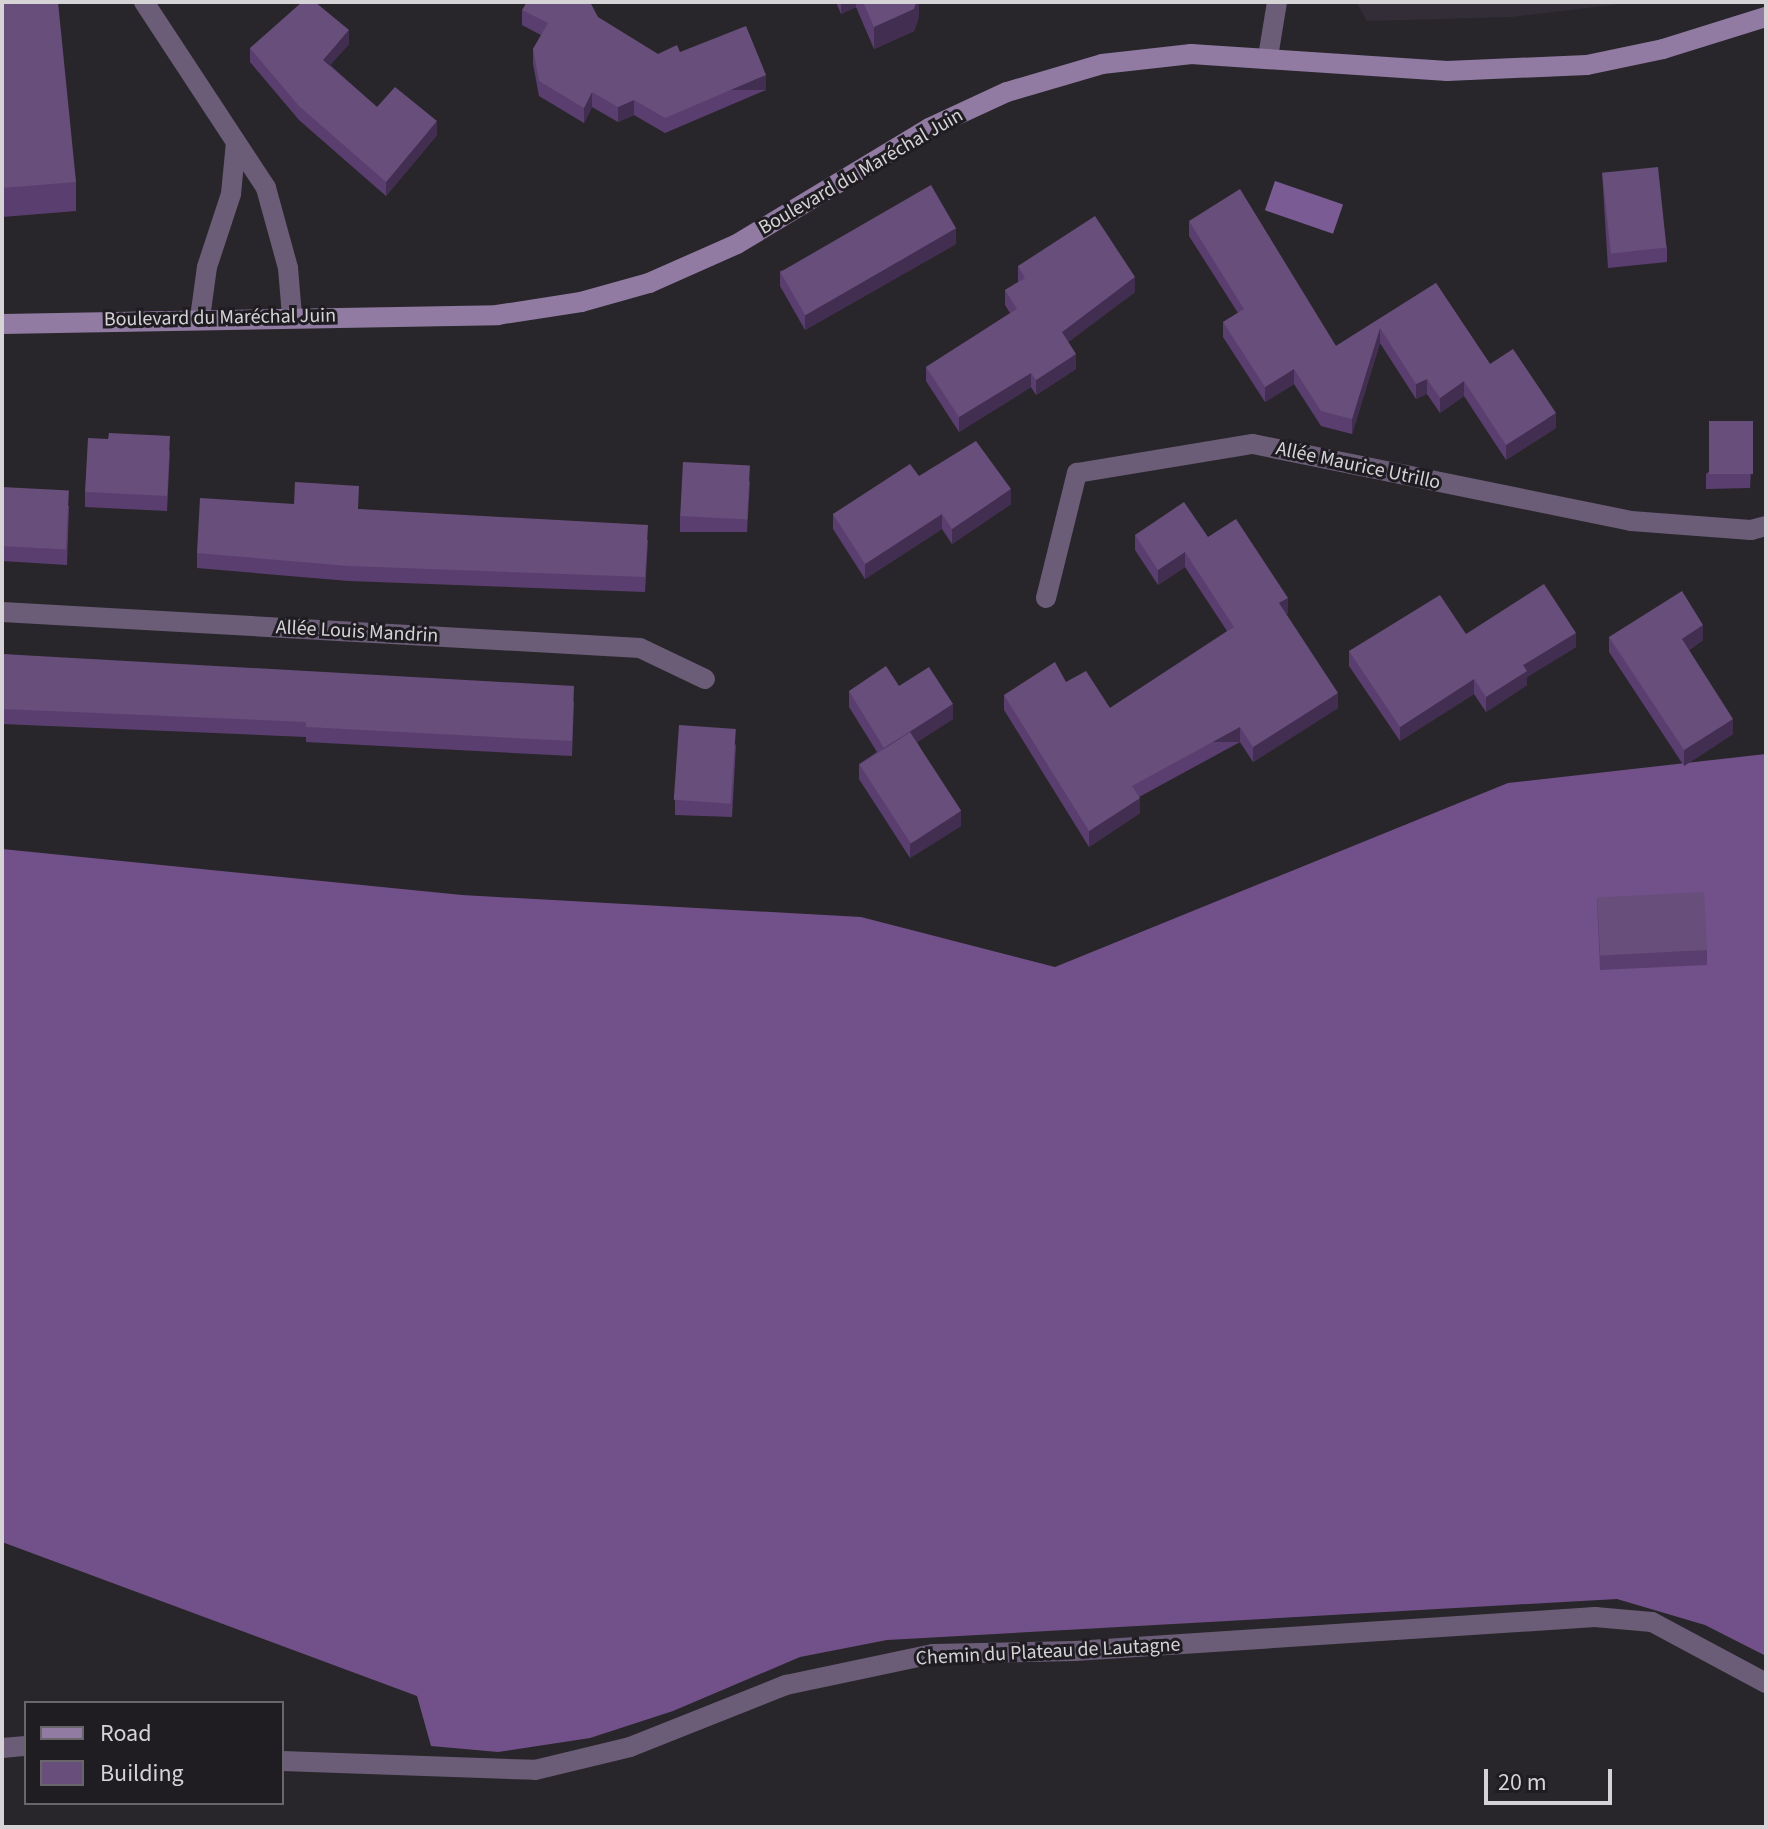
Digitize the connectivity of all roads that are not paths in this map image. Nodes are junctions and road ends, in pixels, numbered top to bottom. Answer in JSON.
{"nodes":[{"id":1,"x":144,"y":2,"type":"edge"},
{"id":2,"x":1277,"y":2,"type":"edge"},
{"id":3,"x":1766,"y":17,"type":"edge"},
{"id":4,"x":1268,"y":57,"type":"junction"},
{"id":5,"x":236,"y":142,"type":"junction"},
{"id":6,"x":292,"y":316,"type":"junction"},
{"id":7,"x":200,"y":318,"type":"junction"},
{"id":8,"x":2,"y":324,"type":"edge"},
{"id":9,"x":1766,"y":526,"type":"edge"},
{"id":10,"x":1046,"y":598,"type":"dead end"},
{"id":11,"x":2,"y":612,"type":"edge"},
{"id":12,"x":705,"y":679,"type":"dead end"},
{"id":13,"x":1766,"y":1683,"type":"edge"},
{"id":14,"x":24,"y":1746,"type":"edge"},
{"id":15,"x":2,"y":1748,"type":"edge"},
{"id":16,"x":284,"y":1761,"type":"edge"}],
"edges":[{"from":1,"to":5,"type":"street"},
{"from":2,"to":4,"type":"street"},
{"from":3,"to":4,"type":"main road","name":"Boulevard du Maréchal Juin"},
{"from":4,"to":6,"type":"main road","name":"Boulevard du Maréchal Juin"},
{"from":5,"to":6,"type":"street"},
{"from":5,"to":7,"type":"street"},
{"from":6,"to":7,"type":"main road","name":"Boulevard du Maréchal Juin"},
{"from":7,"to":8,"type":"main road","name":"Boulevard du Maréchal Juin"},
{"from":9,"to":10,"type":"street","name":"Allée Maurice Utrillo"},
{"from":11,"to":12,"type":"street","name":"Allée Louis Mandrin"},
{"from":13,"to":16,"type":"street","name":"Chemin du Plateau de Lautagne"},
{"from":14,"to":15,"type":"street"}]}
